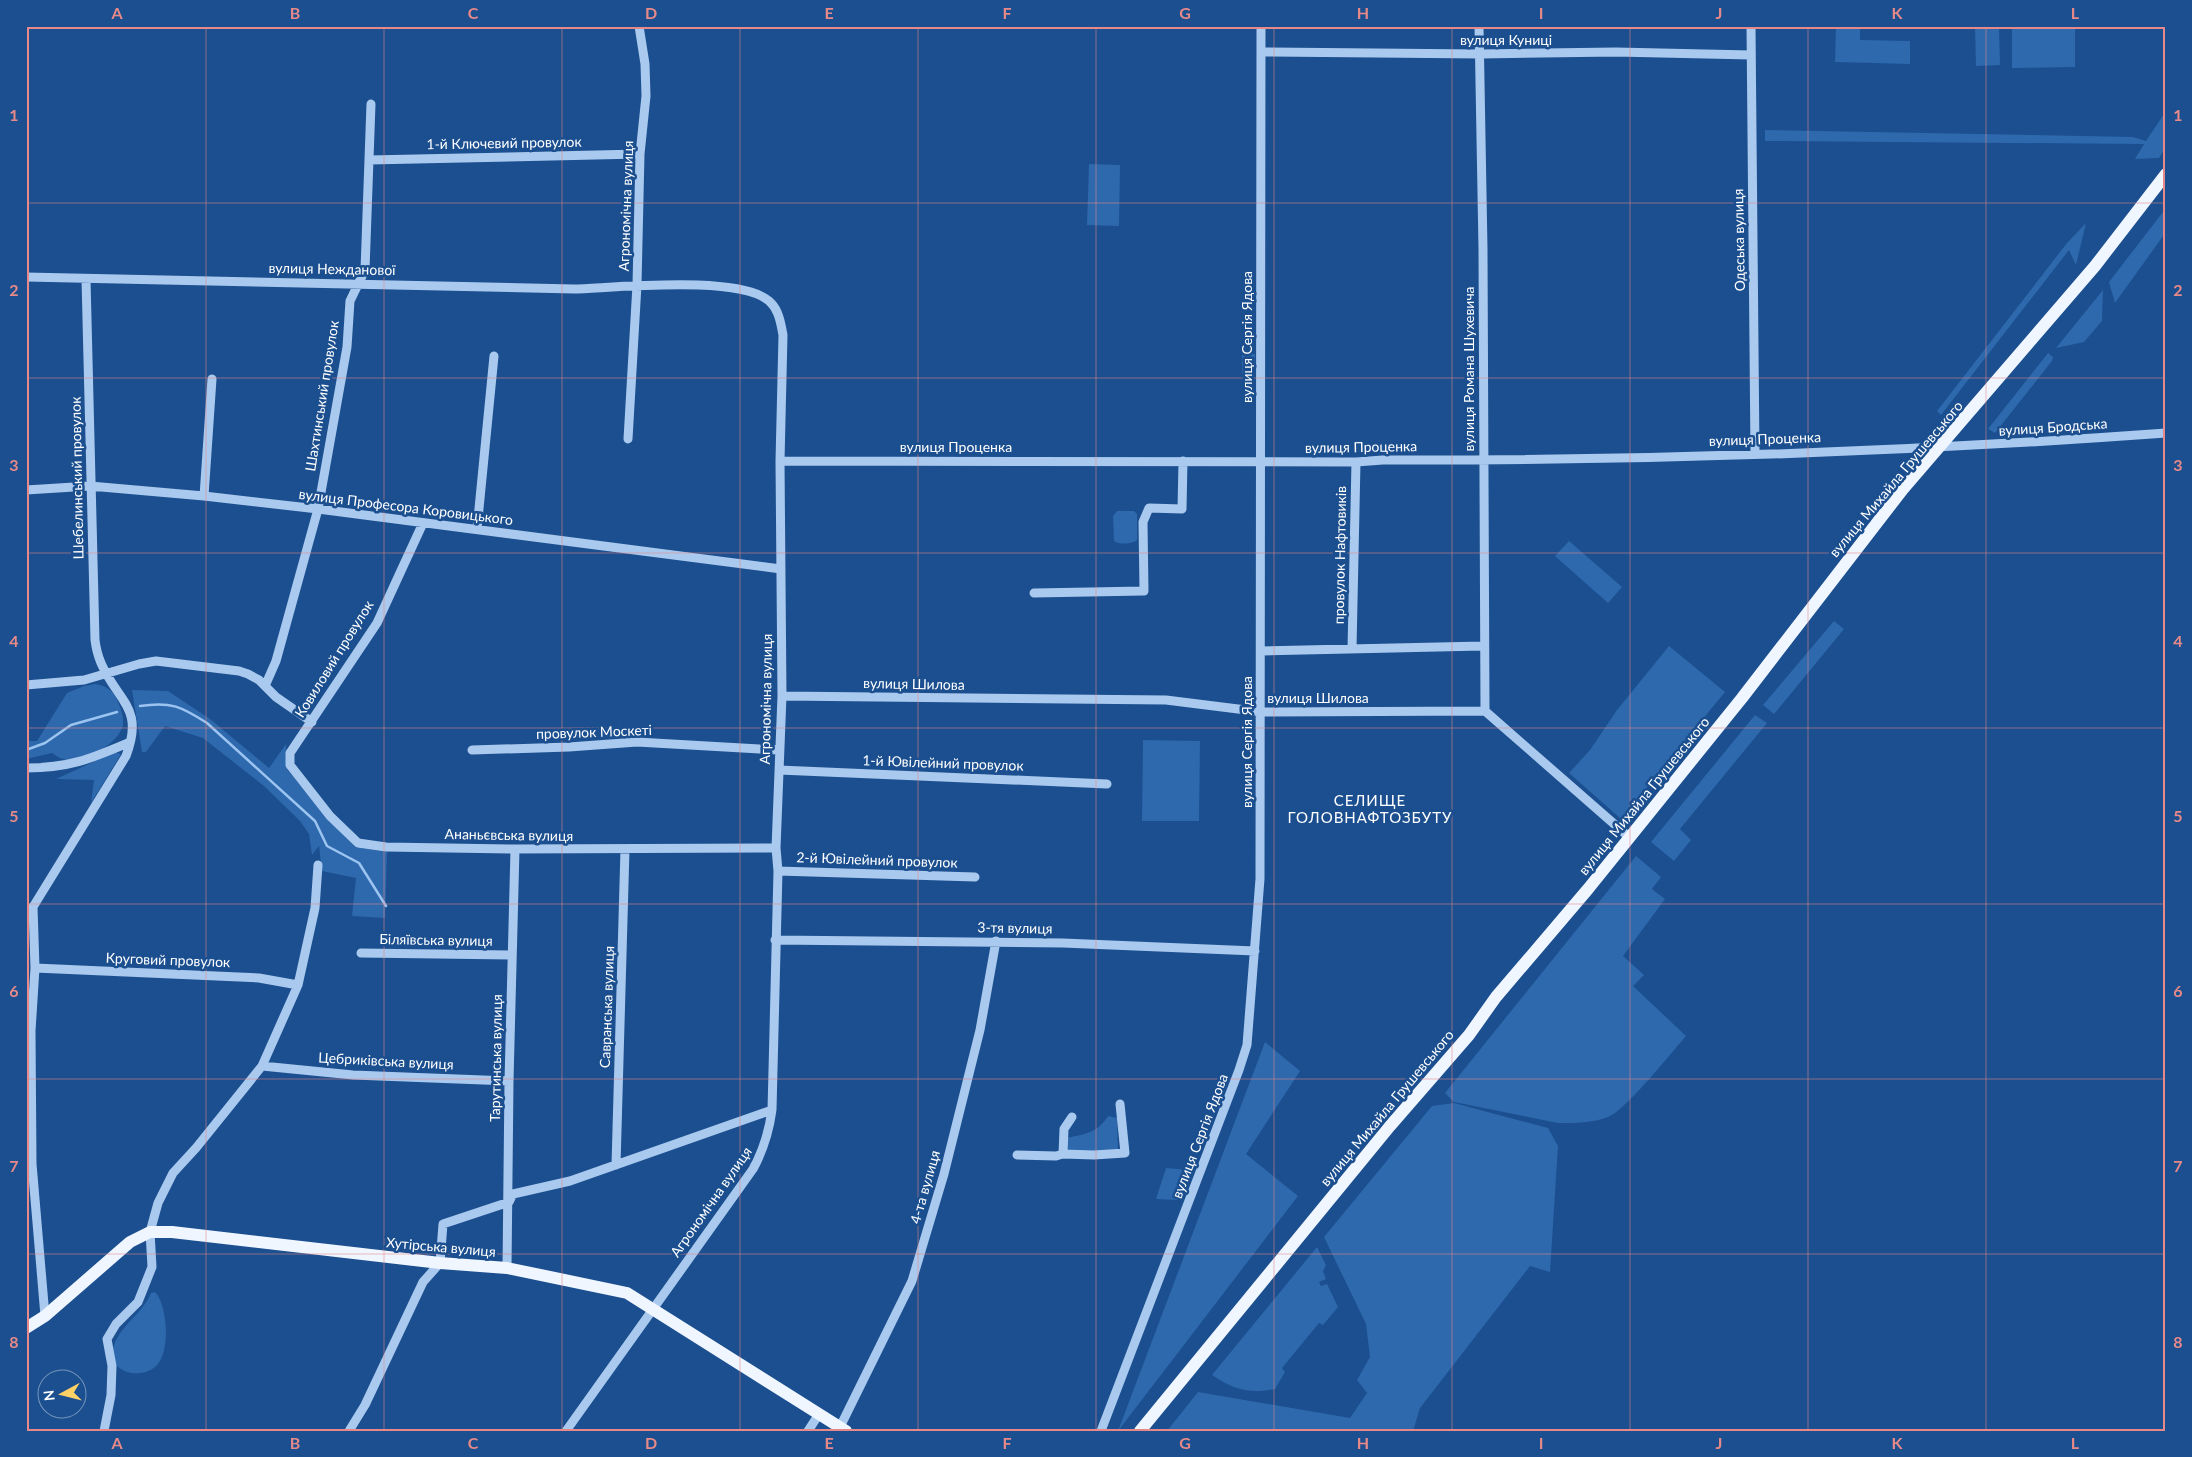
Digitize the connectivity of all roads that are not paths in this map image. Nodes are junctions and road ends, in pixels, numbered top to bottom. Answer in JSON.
{"nodes":[{"id":1,"x":639,"y":26,"type":"edge"},
{"id":2,"x":1262,"y":26,"type":"edge"},
{"id":3,"x":1479,"y":26,"type":"edge"},
{"id":4,"x":1751,"y":26,"type":"edge"},
{"id":5,"x":1262,"y":52,"type":"junction"},
{"id":6,"x":1480,"y":54,"type":"junction"},
{"id":7,"x":1751,"y":54,"type":"junction"},
{"id":8,"x":371,"y":104,"type":"dead end"},
{"id":9,"x":640,"y":154,"type":"junction"},
{"id":10,"x":369,"y":160,"type":"junction"},
{"id":11,"x":2166,"y":174,"type":"edge"},
{"id":12,"x":26,"y":277,"type":"edge"},
{"id":13,"x":86,"y":279,"type":"junction"},
{"id":14,"x":358,"y":283,"type":"junction"},
{"id":15,"x":637,"y":285,"type":"junction"},
{"id":16,"x":494,"y":356,"type":"dead end"},
{"id":17,"x":212,"y":380,"type":"dead end"},
{"id":18,"x":2166,"y":433,"type":"edge"},
{"id":19,"x":628,"y":439,"type":"dead end"},
{"id":20,"x":1941,"y":447,"type":"junction"},
{"id":21,"x":1756,"y":454,"type":"junction"},
{"id":22,"x":1484,"y":460,"type":"junction"},
{"id":23,"x":780,"y":461,"type":"junction"},
{"id":24,"x":1183,"y":461,"type":"junction"},
{"id":25,"x":1259,"y":461,"type":"junction"},
{"id":26,"x":1356,"y":462,"type":"junction"},
{"id":27,"x":90,"y":486,"type":"junction"},
{"id":28,"x":26,"y":490,"type":"edge"},
{"id":29,"x":204,"y":496,"type":"junction"},
{"id":30,"x":318,"y":508,"type":"junction"},
{"id":31,"x":423,"y":523,"type":"junction"},
{"id":32,"x":477,"y":530,"type":"junction"},
{"id":33,"x":781,"y":569,"type":"junction"},
{"id":34,"x":1034,"y":593,"type":"dead end"},
{"id":35,"x":1483,"y":646,"type":"junction"},
{"id":36,"x":1352,"y":649,"type":"junction"},
{"id":37,"x":1262,"y":651,"type":"junction"},
{"id":38,"x":107,"y":674,"type":"junction"},
{"id":39,"x":26,"y":685,"type":"edge"},
{"id":40,"x":265,"y":686,"type":"junction"},
{"id":41,"x":782,"y":696,"type":"junction"},
{"id":42,"x":1485,"y":711,"type":"junction"},
{"id":43,"x":1262,"y":712,"type":"junction"},
{"id":44,"x":312,"y":722,"type":"junction"},
{"id":45,"x":130,"y":742,"type":"junction"},
{"id":46,"x":472,"y":750,"type":"dead end"},
{"id":47,"x":778,"y":750,"type":"junction"},
{"id":48,"x":290,"y":753,"type":"joint"},
{"id":49,"x":26,"y":768,"type":"edge"},
{"id":50,"x":779,"y":770,"type":"junction"},
{"id":51,"x":1106,"y":784,"type":"dead end"},
{"id":52,"x":1629,"y":837,"type":"junction"},
{"id":53,"x":776,"y":848,"type":"junction"},
{"id":54,"x":515,"y":849,"type":"junction"},
{"id":55,"x":625,"y":849,"type":"junction"},
{"id":56,"x":318,"y":865,"type":"dead end"},
{"id":57,"x":778,"y":871,"type":"junction"},
{"id":58,"x":975,"y":877,"type":"dead end"},
{"id":59,"x":30,"y":909,"type":"edge"},
{"id":60,"x":775,"y":940,"type":"junction"},
{"id":61,"x":996,"y":942,"type":"junction"},
{"id":62,"x":1256,"y":951,"type":"junction"},
{"id":63,"x":360,"y":953,"type":"dead end"},
{"id":64,"x":512,"y":955,"type":"junction"},
{"id":65,"x":35,"y":968,"type":"junction"},
{"id":66,"x":298,"y":985,"type":"junction"},
{"id":67,"x":262,"y":1066,"type":"junction"},
{"id":68,"x":508,"y":1081,"type":"junction"},
{"id":69,"x":1120,"y":1104,"type":"dead end"},
{"id":70,"x":772,"y":1110,"type":"junction"},
{"id":71,"x":1072,"y":1117,"type":"dead end"},
{"id":72,"x":1063,"y":1154,"type":"junction"},
{"id":73,"x":1017,"y":1155,"type":"dead end"},
{"id":74,"x":616,"y":1165,"type":"junction"},
{"id":75,"x":509,"y":1202,"type":"junction"},
{"id":76,"x":150,"y":1232,"type":"junction"},
{"id":77,"x":440,"y":1263,"type":"junction"},
{"id":78,"x":507,"y":1268,"type":"junction"},
{"id":79,"x":653,"y":1308,"type":"junction"},
{"id":80,"x":45,"y":1316,"type":"junction"},
{"id":81,"x":26,"y":1328,"type":"edge"},
{"id":82,"x":819,"y":1414,"type":"junction"},
{"id":83,"x":843,"y":1429,"type":"edge"},
{"id":84,"x":104,"y":1431,"type":"edge"},
{"id":85,"x":348,"y":1431,"type":"edge"},
{"id":86,"x":566,"y":1431,"type":"edge"},
{"id":87,"x":808,"y":1431,"type":"edge"},
{"id":88,"x":1101,"y":1431,"type":"edge"},
{"id":89,"x":1140,"y":1431,"type":"edge"}],
"edges":[{"from":1,"to":9,"type":"street","name":"Агрономічна вулиця"},
{"from":2,"to":5,"type":"street","name":"вулиця Сергія Ядова"},
{"from":3,"to":6,"type":"street","name":"вулиця Романа Шухевича"},
{"from":4,"to":7,"type":"street","name":"Одеська вулиця"},
{"from":5,"to":6,"type":"street","name":"вулиця Куниці"},
{"from":5,"to":25,"type":"street","name":"вулиця Сергія Ядова"},
{"from":6,"to":7,"type":"street","name":"вулиця Куниці"},
{"from":6,"to":22,"type":"street","name":"вулиця Романа Шухевича"},
{"from":7,"to":21,"type":"street","name":"Одеська вулиця"},
{"from":8,"to":10,"type":"street","name":"Шахтинський провулок"},
{"from":9,"to":10,"type":"street","name":"1-й Ключевий провулок"},
{"from":9,"to":15,"type":"street","name":"Агрономічна вулиця"},
{"from":10,"to":14,"type":"street","name":"Шахтинський провулок"},
{"from":11,"to":20,"type":"main road","name":"вулиця Михайла Грушевського"},
{"from":12,"to":13,"type":"street","name":"вулиця Нежданової"},
{"from":13,"to":14,"type":"street","name":"вулиця Нежданової"},
{"from":13,"to":27,"type":"street","name":"Шебелинський провулок"},
{"from":14,"to":15,"type":"street","name":"вулиця Нежданової"},
{"from":14,"to":30,"type":"street","name":"Шахтинський провулок"},
{"from":15,"to":19,"type":"street"},
{"from":15,"to":23,"type":"street","name":"Агрономічна вулиця"},
{"from":16,"to":32,"type":"street"},
{"from":17,"to":29,"type":"street"},
{"from":18,"to":20,"type":"street","name":"вулиця Бродська"},
{"from":20,"to":21,"type":"street","name":"вулиця Проценка"},
{"from":20,"to":52,"type":"main road","name":"вулиця Михайла Грушевського"},
{"from":21,"to":22,"type":"street","name":"вулиця Проценка"},
{"from":22,"to":26,"type":"street","name":"вулиця Проценка"},
{"from":22,"to":35,"type":"street","name":"вулиця Романа Шухевича"},
{"from":23,"to":24,"type":"street","name":"вулиця Проценка"},
{"from":23,"to":33,"type":"street","name":"Агрономічна вулиця"},
{"from":24,"to":25,"type":"street","name":"вулиця Проценка"},
{"from":24,"to":34,"type":"street"},
{"from":25,"to":26,"type":"street","name":"вулиця Проценка"},
{"from":25,"to":37,"type":"street","name":"вулиця Сергія Ядова"},
{"from":26,"to":36,"type":"street","name":"провулок Нафтовиків"},
{"from":27,"to":28,"type":"street","name":"вулиця Професора Коровицького"},
{"from":27,"to":29,"type":"street","name":"вулиця Професора Коровицького"},
{"from":27,"to":38,"type":"street","name":"Шебелинський провулок"},
{"from":29,"to":30,"type":"street","name":"вулиця Професора Коровицького"},
{"from":30,"to":31,"type":"street","name":"вулиця Професора Коровицького"},
{"from":30,"to":40,"type":"street","name":"Шахтинський провулок"},
{"from":31,"to":32,"type":"street","name":"вулиця Професора Коровицького"},
{"from":31,"to":44,"type":"street","name":"Ковиловий провулок"},
{"from":32,"to":33,"type":"street","name":"вулиця Професора Коровицького"},
{"from":33,"to":41,"type":"street","name":"Агрономічна вулиця"},
{"from":35,"to":36,"type":"street"},
{"from":35,"to":42,"type":"street","name":"вулиця Романа Шухевича"},
{"from":36,"to":37,"type":"street"},
{"from":37,"to":43,"type":"street","name":"вулиця Сергія Ядова"},
{"from":38,"to":39,"type":"street"},
{"from":38,"to":40,"type":"street"},
{"from":38,"to":45,"type":"street","name":"Шебелинський провулок"},
{"from":40,"to":44,"type":"street"},
{"from":41,"to":43,"type":"street","name":"вулиця Шилова"},
{"from":41,"to":47,"type":"street","name":"Агрономічна вулиця"},
{"from":42,"to":43,"type":"street","name":"вулиця Шилова"},
{"from":42,"to":52,"type":"street"},
{"from":43,"to":62,"type":"street","name":"вулиця Сергія Ядова"},
{"from":44,"to":48,"type":"street","name":"Ковиловий провулок"},
{"from":45,"to":49,"type":"street"},
{"from":45,"to":59,"type":"street","name":"Шебелинський провулок"},
{"from":46,"to":47,"type":"street","name":"провулок Москеті"},
{"from":47,"to":50,"type":"street","name":"Агрономічна вулиця"},
{"from":48,"to":54,"type":"street","name":"Ананьєвська вулиця"},
{"from":50,"to":51,"type":"street","name":"1-й Ювілейний провулок"},
{"from":50,"to":53,"type":"street","name":"Агрономічна вулиця"},
{"from":52,"to":89,"type":"main road","name":"вулиця Михайла Грушевського"},
{"from":53,"to":55,"type":"street","name":"Ананьєвська вулиця"},
{"from":53,"to":57,"type":"street","name":"Агрономічна вулиця"},
{"from":54,"to":55,"type":"street","name":"Ананьєвська вулиця"},
{"from":54,"to":64,"type":"street","name":"Тарутинська вулиця"},
{"from":55,"to":74,"type":"street","name":"Савранська вулиця"},
{"from":56,"to":66,"type":"street"},
{"from":57,"to":58,"type":"street","name":"2-й Ювілейний провулок"},
{"from":57,"to":60,"type":"street","name":"Агрономічна вулиця"},
{"from":59,"to":65,"type":"street"},
{"from":60,"to":61,"type":"street","name":"3-тя вулиця"},
{"from":60,"to":70,"type":"street","name":"Агрономічна вулиця"},
{"from":61,"to":62,"type":"street","name":"3-тя вулиця"},
{"from":61,"to":83,"type":"street","name":"4-та вулиця"},
{"from":62,"to":88,"type":"street","name":"вулиця Сергія Ядова"},
{"from":63,"to":64,"type":"street","name":"Біляївська вулиця"},
{"from":64,"to":68,"type":"street","name":"Тарутинська вулиця"},
{"from":65,"to":66,"type":"street","name":"Круговий провулок"},
{"from":65,"to":80,"type":"street"},
{"from":66,"to":67,"type":"street"},
{"from":67,"to":68,"type":"street","name":"Цебриківська вулиця"},
{"from":67,"to":76,"type":"street"},
{"from":68,"to":75,"type":"street","name":"Тарутинська вулиця"},
{"from":69,"to":72,"type":"street"},
{"from":70,"to":74,"type":"street"},
{"from":70,"to":79,"type":"street","name":"Агрономічна вулиця"},
{"from":71,"to":72,"type":"street"},
{"from":72,"to":73,"type":"street"},
{"from":74,"to":75,"type":"street"},
{"from":75,"to":77,"type":"street"},
{"from":75,"to":78,"type":"street","name":"Тарутинська вулиця"},
{"from":76,"to":77,"type":"main road","name":"Хутірська вулиця"},
{"from":76,"to":80,"type":"main road","name":"Хутірська вулиця"},
{"from":76,"to":84,"type":"street"},
{"from":77,"to":78,"type":"main road","name":"Хутірська вулиця"},
{"from":77,"to":85,"type":"street"},
{"from":78,"to":79,"type":"main road","name":"Хутірська вулиця"},
{"from":79,"to":82,"type":"main road","name":"Хутірська вулиця"},
{"from":79,"to":86,"type":"street","name":"Агрономічна вулиця"},
{"from":80,"to":81,"type":"main road","name":"Хутірська вулиця"},
{"from":82,"to":83,"type":"main road","name":"Хутірська вулиця"},
{"from":82,"to":87,"type":"street"}]}
